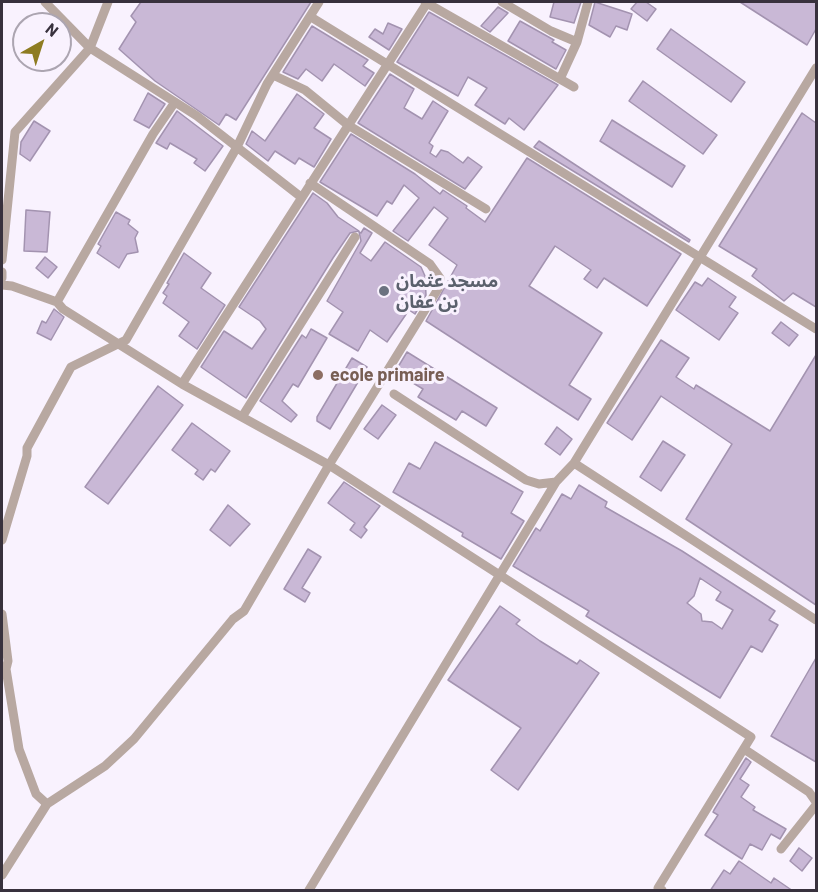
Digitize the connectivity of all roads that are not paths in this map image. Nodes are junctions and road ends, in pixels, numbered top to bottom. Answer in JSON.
{"nodes":[{"id":1,"x":45,"y":2,"type":"edge"},
{"id":2,"x":108,"y":2,"type":"edge"},
{"id":3,"x":319,"y":2,"type":"edge"},
{"id":4,"x":426,"y":2,"type":"edge"},
{"id":5,"x":502,"y":2,"type":"edge"},
{"id":6,"x":588,"y":2,"type":"edge"},
{"id":7,"x":311,"y":17,"type":"junction"},
{"id":8,"x":577,"y":42,"type":"junction"},
{"id":9,"x":90,"y":48,"type":"junction"},
{"id":10,"x":388,"y":64,"type":"junction"},
{"id":11,"x":816,"y":68,"type":"edge"},
{"id":12,"x":273,"y":75,"type":"junction"},
{"id":13,"x":560,"y":79,"type":"junction"},
{"id":14,"x":814,"y":80,"type":"edge"},
{"id":15,"x":574,"y":87,"type":"dead end"},
{"id":16,"x":175,"y":102,"type":"junction"},
{"id":17,"x":348,"y":125,"type":"junction"},
{"id":18,"x":237,"y":147,"type":"junction"},
{"id":19,"x":310,"y":183,"type":"junction"},
{"id":20,"x":301,"y":197,"type":"junction"},
{"id":21,"x":486,"y":209,"type":"dead end"},
{"id":22,"x":355,"y":237,"type":"dead end"},
{"id":23,"x":701,"y":256,"type":"junction"},
{"id":24,"x":2,"y":260,"type":"edge"},
{"id":25,"x":2,"y":272,"type":"edge"},
{"id":26,"x":2,"y":278,"type":"edge"},
{"id":27,"x":2,"y":285,"type":"edge"},
{"id":28,"x":57,"y":302,"type":"junction"},
{"id":29,"x":816,"y":329,"type":"edge"},
{"id":30,"x":117,"y":344,"type":"junction"},
{"id":31,"x":182,"y":384,"type":"junction"},
{"id":32,"x":394,"y":394,"type":"dead end"},
{"id":33,"x":242,"y":417,"type":"junction"},
{"id":34,"x":574,"y":463,"type":"junction"},
{"id":35,"x":329,"y":465,"type":"junction"},
{"id":36,"x":556,"y":482,"type":"junction"},
{"id":37,"x":2,"y":540,"type":"edge"},
{"id":38,"x":500,"y":575,"type":"junction"},
{"id":39,"x":2,"y":614,"type":"edge"},
{"id":40,"x":816,"y":620,"type":"edge"},
{"id":41,"x":744,"y":749,"type":"junction"},
{"id":42,"x":47,"y":804,"type":"junction"},
{"id":43,"x":816,"y":804,"type":"edge"},
{"id":44,"x":781,"y":849,"type":"dead end"},
{"id":45,"x":2,"y":875,"type":"edge"},
{"id":46,"x":309,"y":891,"type":"edge"},
{"id":47,"x":662,"y":891,"type":"edge"}],
"edges":[{"from":1,"to":9,"type":"street"},
{"from":2,"to":9,"type":"street"},
{"from":3,"to":7,"type":"street"},
{"from":4,"to":10,"type":"street"},
{"from":4,"to":13,"type":"street"},
{"from":5,"to":8,"type":"street"},
{"from":6,"to":8,"type":"street"},
{"from":7,"to":10,"type":"street"},
{"from":7,"to":12,"type":"street"},
{"from":8,"to":13,"type":"street"},
{"from":9,"to":16,"type":"street"},
{"from":9,"to":24,"type":"street"},
{"from":10,"to":17,"type":"street"},
{"from":10,"to":23,"type":"street"},
{"from":11,"to":14,"type":"street"},
{"from":12,"to":17,"type":"street"},
{"from":12,"to":18,"type":"street"},
{"from":13,"to":15,"type":"street"},
{"from":14,"to":23,"type":"street"},
{"from":16,"to":18,"type":"street"},
{"from":16,"to":28,"type":"street"},
{"from":17,"to":19,"type":"street"},
{"from":17,"to":21,"type":"street"},
{"from":18,"to":20,"type":"street"},
{"from":18,"to":30,"type":"street"},
{"from":19,"to":20,"type":"street"},
{"from":19,"to":35,"type":"street"},
{"from":20,"to":31,"type":"street"},
{"from":22,"to":33,"type":"street"},
{"from":23,"to":29,"type":"street"},
{"from":23,"to":34,"type":"street"},
{"from":25,"to":26,"type":"street"},
{"from":27,"to":28,"type":"street"},
{"from":28,"to":30,"type":"street"},
{"from":30,"to":31,"type":"street"},
{"from":30,"to":37,"type":"street"},
{"from":31,"to":33,"type":"street"},
{"from":32,"to":36,"type":"street"},
{"from":33,"to":35,"type":"street"},
{"from":34,"to":36,"type":"street"},
{"from":34,"to":40,"type":"street"},
{"from":35,"to":38,"type":"street"},
{"from":35,"to":42,"type":"street"},
{"from":36,"to":38,"type":"street"},
{"from":38,"to":41,"type":"street"},
{"from":38,"to":46,"type":"street"},
{"from":39,"to":42,"type":"street"},
{"from":41,"to":43,"type":"street"},
{"from":41,"to":47,"type":"street"},
{"from":42,"to":45,"type":"street"},
{"from":43,"to":44,"type":"street"}]}
